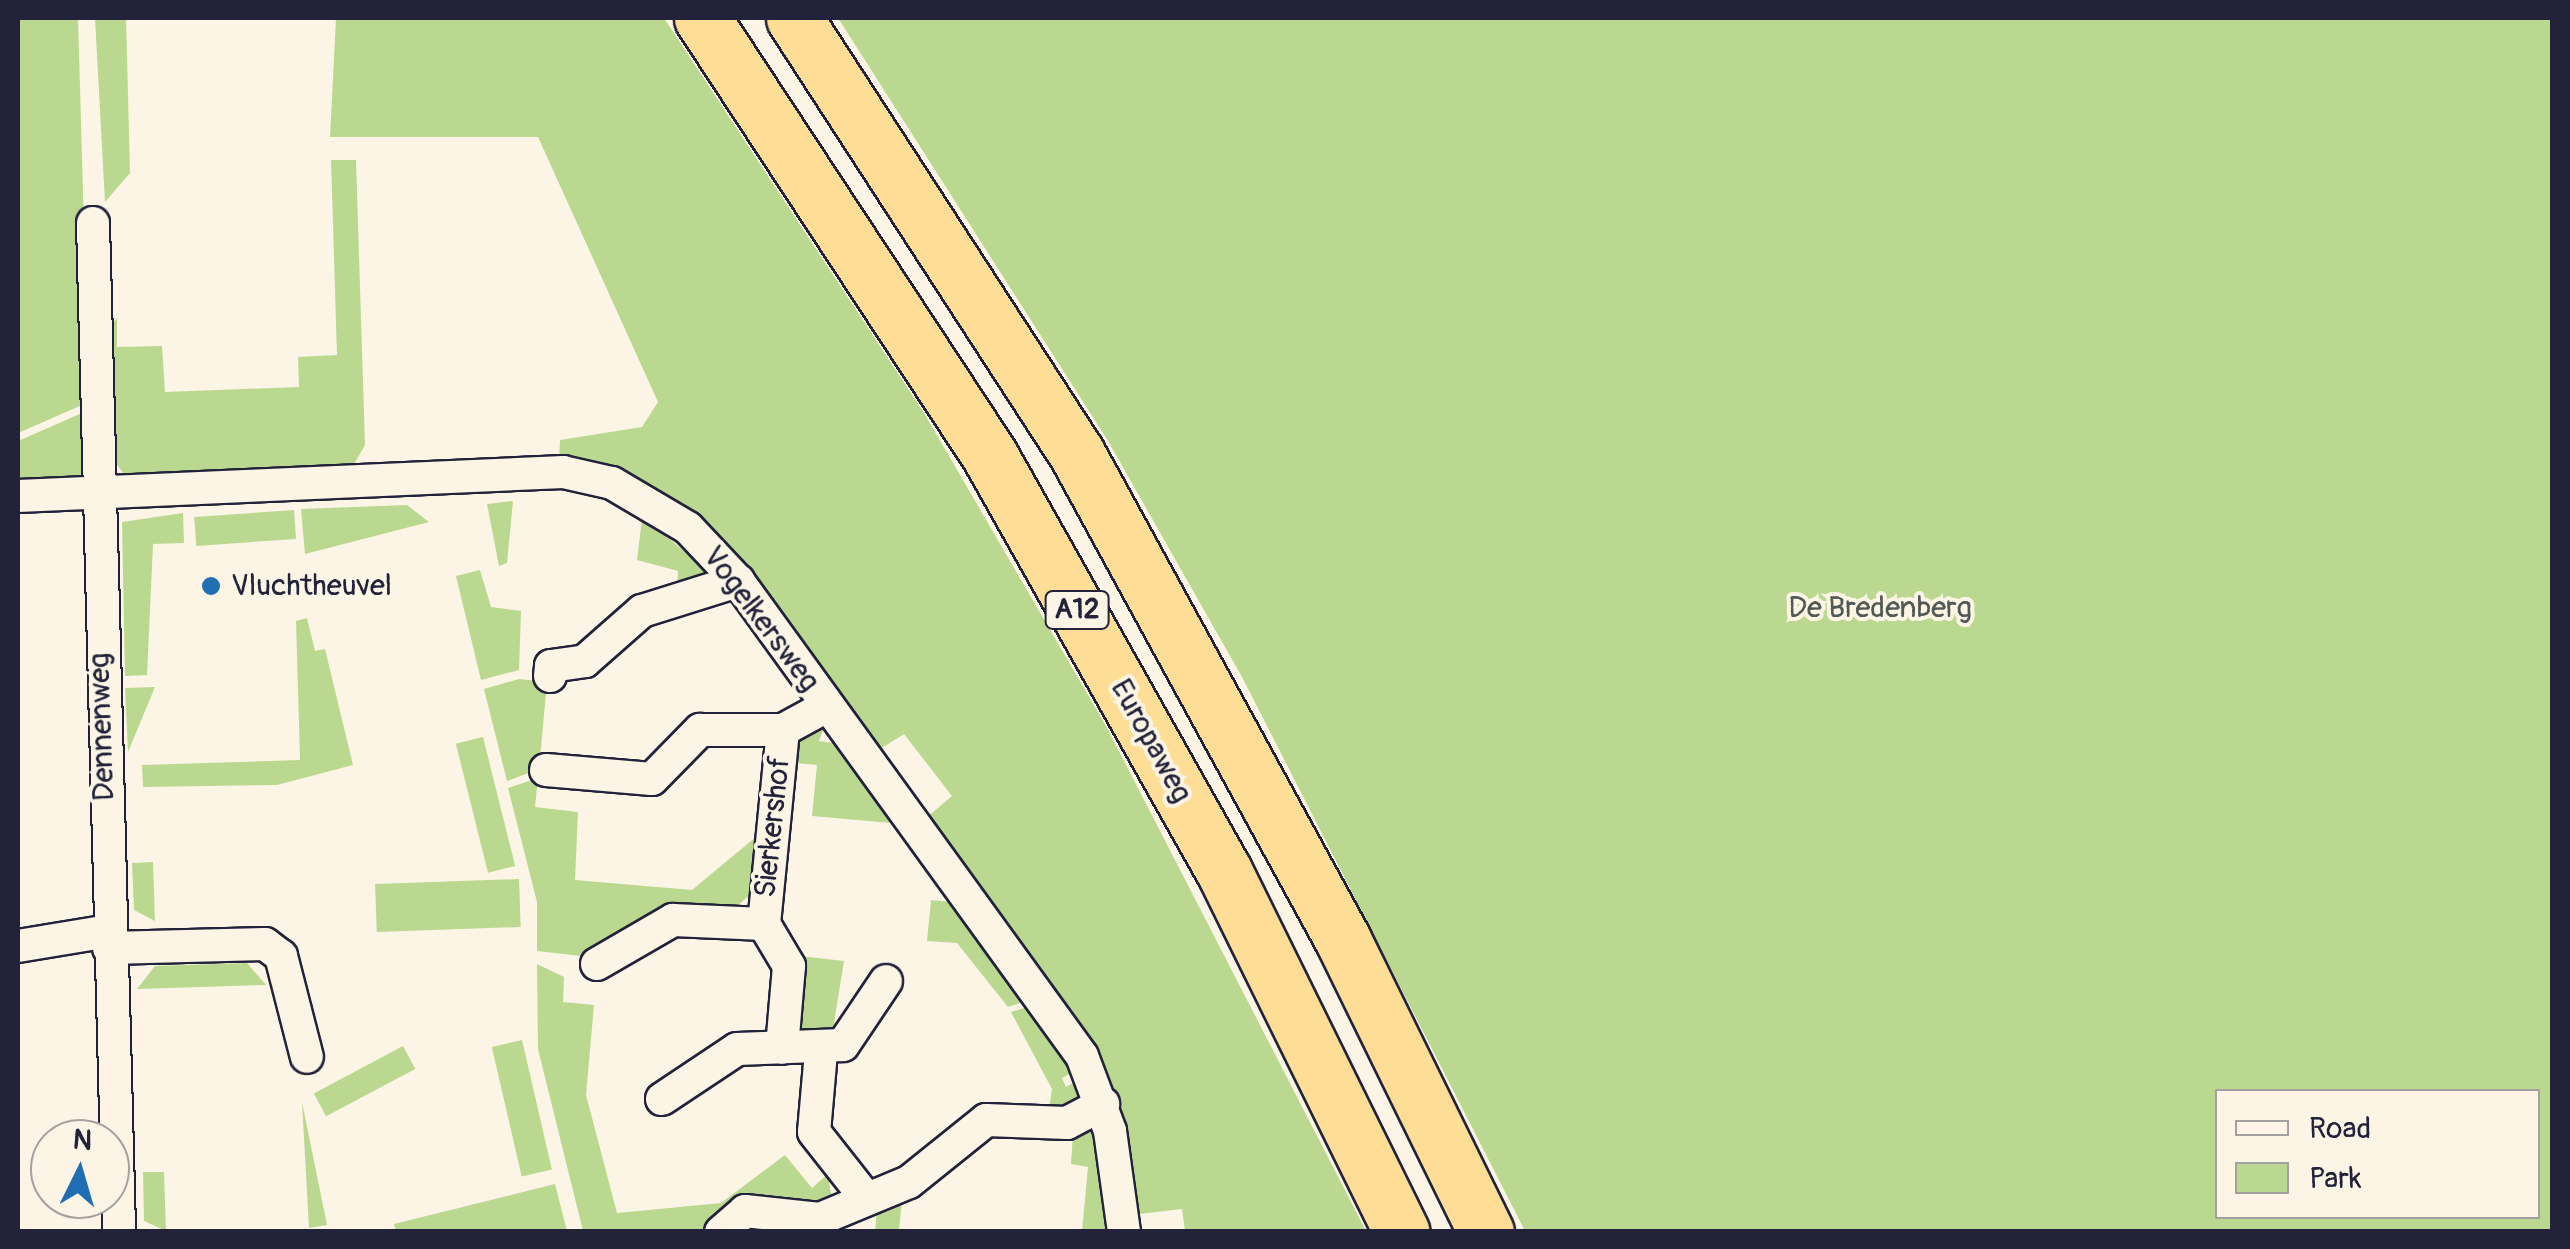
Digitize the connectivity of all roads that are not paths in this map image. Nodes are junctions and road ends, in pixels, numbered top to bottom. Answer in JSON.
{"nodes":[{"id":1,"x":702,"y":18,"type":"edge"},
{"id":2,"x":794,"y":18,"type":"edge"},
{"id":3,"x":94,"y":223,"type":"dead end"},
{"id":4,"x":94,"y":492,"type":"junction"},
{"id":5,"x":18,"y":496,"type":"edge"},
{"id":6,"x":738,"y":581,"type":"junction"},
{"id":7,"x":550,"y":676,"type":"dead end"},
{"id":8,"x":827,"y":706,"type":"junction"},
{"id":9,"x":782,"y":730,"type":"junction"},
{"id":10,"x":546,"y":770,"type":"dead end"},
{"id":11,"x":764,"y":924,"type":"junction"},
{"id":12,"x":109,"y":939,"type":"junction"},
{"id":13,"x":18,"y":946,"type":"edge"},
{"id":14,"x":597,"y":964,"type":"dead end"},
{"id":15,"x":886,"y":982,"type":"dead end"},
{"id":16,"x":782,"y":1048,"type":"junction"},
{"id":17,"x":821,"y":1052,"type":"junction"},
{"id":18,"x":307,"y":1057,"type":"dead end"},
{"id":19,"x":662,"y":1099,"type":"dead end"},
{"id":20,"x":1103,"y":1104,"type":"junction"},
{"id":21,"x":866,"y":1198,"type":"junction"},
{"id":22,"x":118,"y":1232,"type":"edge"},
{"id":23,"x":721,"y":1232,"type":"edge"},
{"id":24,"x":864,"y":1232,"type":"edge"},
{"id":25,"x":1124,"y":1232,"type":"edge"},
{"id":26,"x":1402,"y":1232,"type":"edge"},
{"id":27,"x":1486,"y":1232,"type":"edge"}],
"edges":[{"from":1,"to":26,"type":"highway","name":"Europaweg","number":"A12"},
{"from":2,"to":27,"type":"highway","number":"A12"},
{"from":3,"to":4,"type":"street","name":"Dennenweg"},
{"from":4,"to":5,"type":"street","name":"Vogelkersweg"},
{"from":4,"to":6,"type":"street","name":"Vogelkersweg"},
{"from":4,"to":12,"type":"street","name":"Dennenweg"},
{"from":6,"to":7,"type":"street"},
{"from":6,"to":8,"type":"street","name":"Vogelkersweg"},
{"from":8,"to":9,"type":"street","name":"Sierkershof"},
{"from":8,"to":20,"type":"street","name":"Vogelkersweg"},
{"from":9,"to":10,"type":"street","name":"Sierkershof"},
{"from":9,"to":11,"type":"street","name":"Sierkershof"},
{"from":11,"to":14,"type":"street","name":"Sierkershof"},
{"from":11,"to":16,"type":"street"},
{"from":12,"to":13,"type":"street"},
{"from":12,"to":18,"type":"street"},
{"from":12,"to":22,"type":"street","name":"Dennenweg"},
{"from":15,"to":17,"type":"street"},
{"from":16,"to":17,"type":"street"},
{"from":16,"to":19,"type":"street"},
{"from":17,"to":21,"type":"street"},
{"from":20,"to":21,"type":"street"},
{"from":20,"to":25,"type":"street","name":"Vogelkersweg"},
{"from":21,"to":23,"type":"street"},
{"from":21,"to":24,"type":"street"}]}
